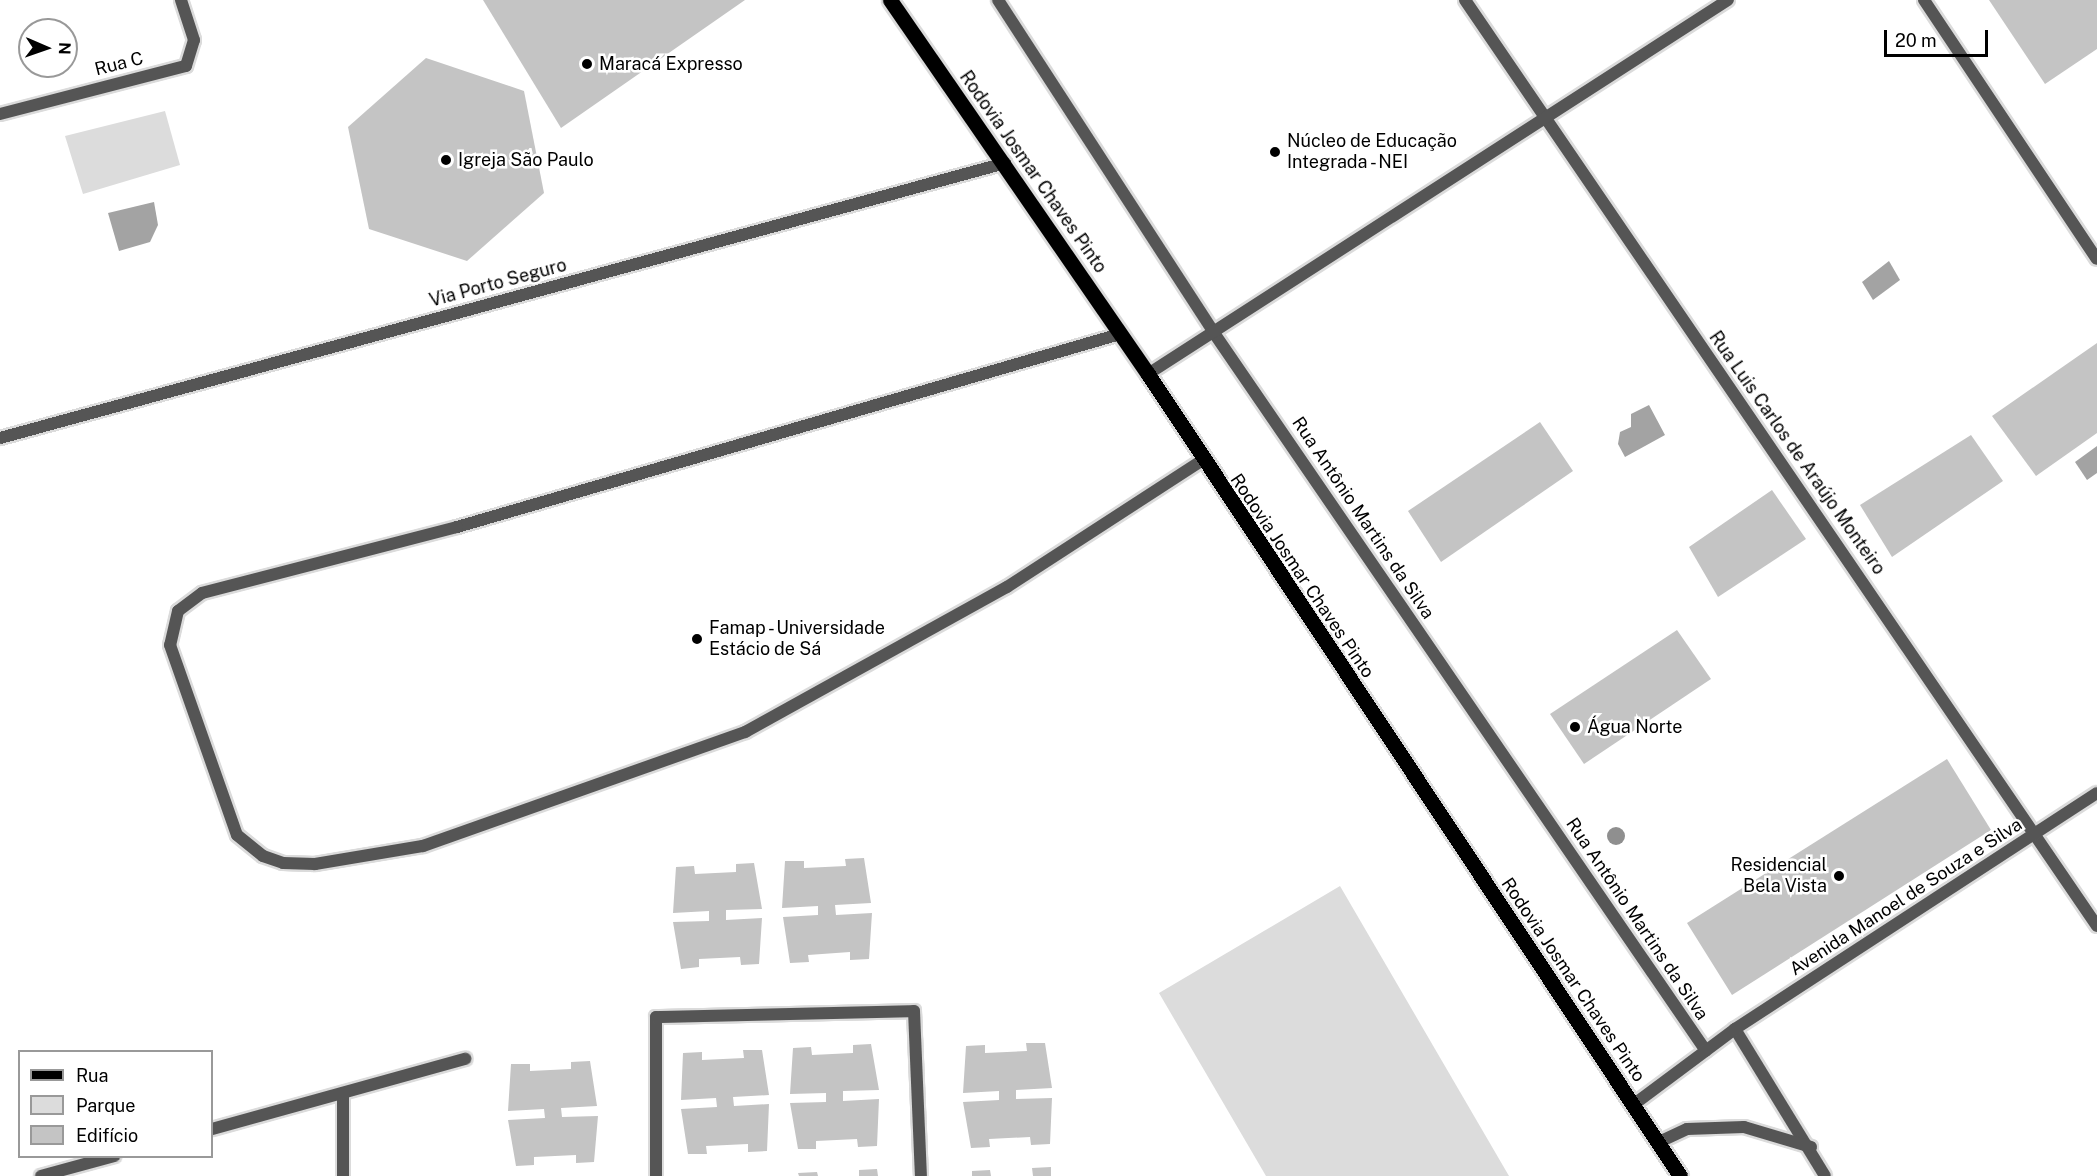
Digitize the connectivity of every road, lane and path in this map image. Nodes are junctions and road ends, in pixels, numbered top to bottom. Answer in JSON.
{"nodes":[{"id":1,"x":181,"y":0,"type":"edge"},
{"id":2,"x":890,"y":0,"type":"edge"},
{"id":3,"x":998,"y":0,"type":"edge"},
{"id":4,"x":1466,"y":0,"type":"edge"},
{"id":5,"x":1728,"y":0,"type":"edge"},
{"id":6,"x":1924,"y":0,"type":"edge"},
{"id":7,"x":0,"y":114,"type":"edge"},
{"id":8,"x":1545,"y":120,"type":"junction"},
{"id":9,"x":1005,"y":164,"type":"junction"},
{"id":10,"x":2097,"y":259,"type":"edge"},
{"id":11,"x":1214,"y":333,"type":"junction"},
{"id":12,"x":1120,"y":334,"type":"junction"},
{"id":13,"x":1148,"y":374,"type":"junction"},
{"id":14,"x":0,"y":438,"type":"edge"},
{"id":15,"x":1201,"y":461,"type":"junction"},
{"id":16,"x":2097,"y":793,"type":"edge"},
{"id":17,"x":2038,"y":833,"type":"junction"},
{"id":18,"x":2097,"y":926,"type":"edge"},
{"id":19,"x":1735,"y":1029,"type":"junction"},
{"id":20,"x":1706,"y":1051,"type":"junction"},
{"id":21,"x":465,"y":1059,"type":"dead end"},
{"id":22,"x":343,"y":1093,"type":"junction"},
{"id":23,"x":1633,"y":1105,"type":"junction"},
{"id":24,"x":213,"y":1130,"type":"edge"},
{"id":25,"x":1657,"y":1143,"type":"junction"},
{"id":26,"x":1811,"y":1147,"type":"junction"},
{"id":27,"x":108,"y":1158,"type":"edge"},
{"id":28,"x":56,"y":1174,"type":"edge"},
{"id":29,"x":41,"y":1176,"type":"edge"},
{"id":30,"x":343,"y":1176,"type":"edge"},
{"id":31,"x":656,"y":1176,"type":"edge"},
{"id":32,"x":921,"y":1176,"type":"edge"},
{"id":33,"x":1680,"y":1176,"type":"edge"},
{"id":34,"x":1825,"y":1176,"type":"edge"}],
"edges":[{"from":1,"to":7,"type":"street","name":"Rua C"},
{"from":2,"to":9,"type":"main road","name":"Rodovia Josmar Chaves Pinto"},
{"from":3,"to":11,"type":"street","name":"Rua Antônio Martins da Silva"},
{"from":4,"to":8,"type":"street","name":"Rua Luis Carlos de Araújo Monteiro"},
{"from":5,"to":8,"type":"street"},
{"from":6,"to":10,"type":"street"},
{"from":8,"to":11,"type":"street"},
{"from":8,"to":17,"type":"street","name":"Rua Luis Carlos de Araújo Monteiro"},
{"from":9,"to":12,"type":"main road","name":"Rodovia Josmar Chaves Pinto"},
{"from":9,"to":14,"type":"street","name":"Via Porto Seguro"},
{"from":11,"to":13,"type":"street"},
{"from":11,"to":20,"type":"street","name":"Rua Antônio Martins da Silva"},
{"from":12,"to":13,"type":"main road","name":"Rodovia Josmar Chaves Pinto"},
{"from":12,"to":15,"type":"street"},
{"from":13,"to":15,"type":"main road","name":"Rodovia Josmar Chaves Pinto"},
{"from":15,"to":23,"type":"main road","name":"Rodovia Josmar Chaves Pinto"},
{"from":16,"to":17,"type":"street","name":"Avenida Manoel de Souza e Silva"},
{"from":17,"to":18,"type":"street","name":"Rua Luis Carlos de Araújo Monteiro"},
{"from":17,"to":19,"type":"street","name":"Avenida Manoel de Souza e Silva"},
{"from":19,"to":20,"type":"street","name":"Avenida Manoel de Souza e Silva"},
{"from":19,"to":26,"type":"street"},
{"from":20,"to":23,"type":"street","name":"Avenida Manoel de Souza e Silva"},
{"from":21,"to":22,"type":"street"},
{"from":22,"to":24,"type":"street"},
{"from":22,"to":30,"type":"street"},
{"from":23,"to":25,"type":"main road","name":"Rodovia Josmar Chaves Pinto"},
{"from":25,"to":26,"type":"street"},
{"from":25,"to":33,"type":"main road","name":"Rodovia Josmar Chaves Pinto"},
{"from":26,"to":34,"type":"street"},
{"from":27,"to":28,"type":"street"},
{"from":28,"to":29,"type":"street"},
{"from":31,"to":32,"type":"street"}]}
